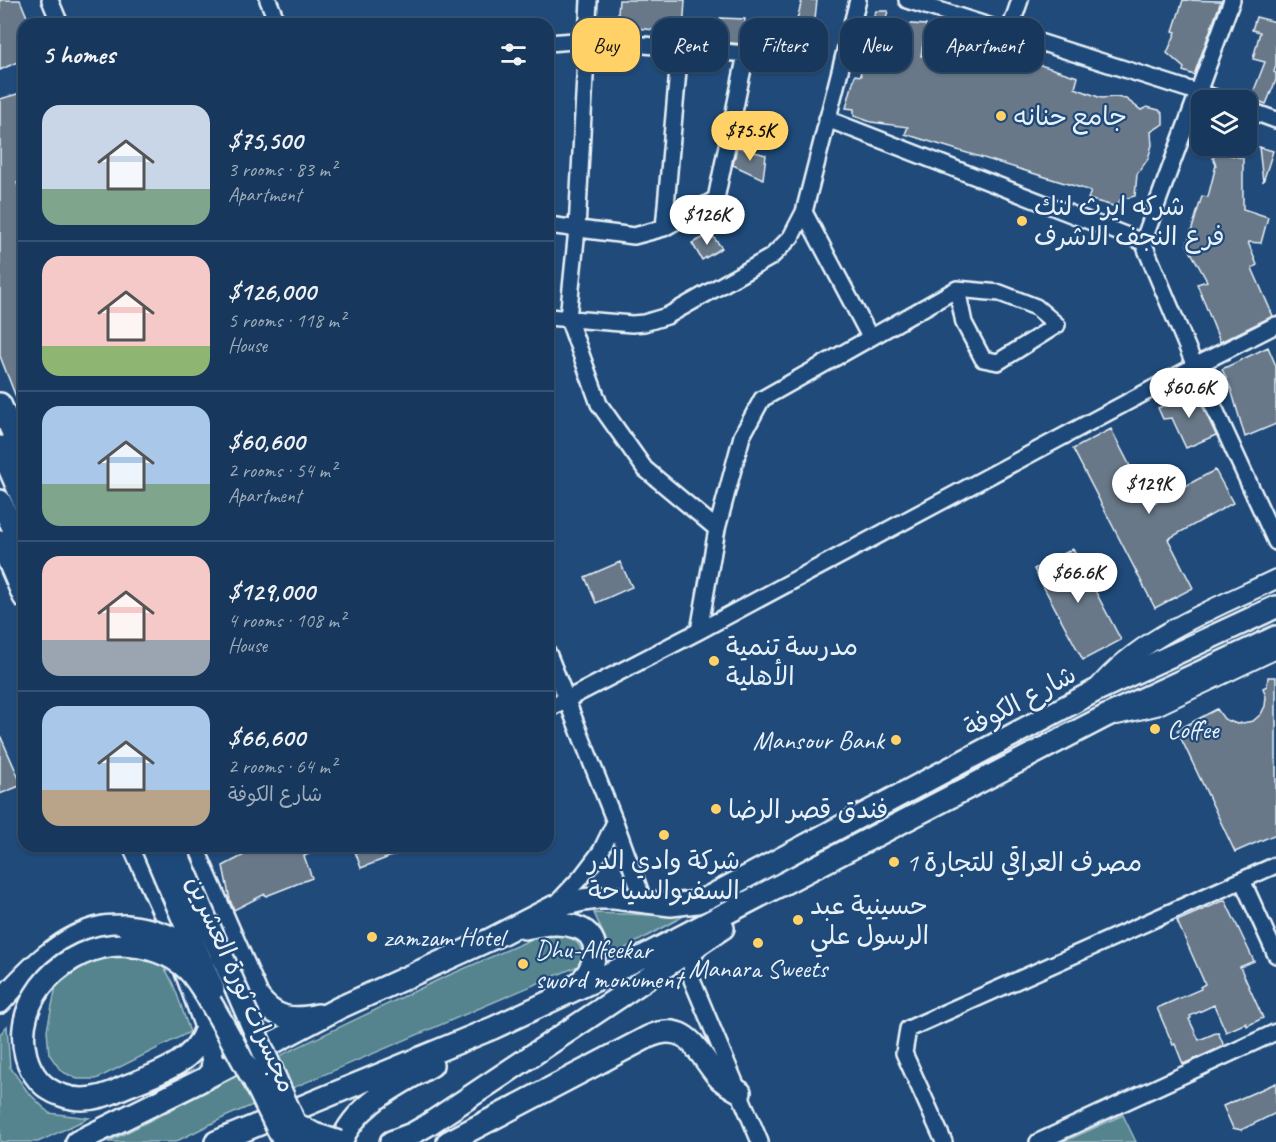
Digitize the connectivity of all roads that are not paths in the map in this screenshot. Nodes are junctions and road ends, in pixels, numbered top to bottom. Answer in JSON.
{"nodes":[{"id":1,"x":268,"y":0,"type":"edge"},
{"id":2,"x":589,"y":0,"type":"edge"},
{"id":3,"x":858,"y":0,"type":"edge"},
{"id":4,"x":907,"y":0,"type":"edge"},
{"id":5,"x":1020,"y":0,"type":"edge"},
{"id":6,"x":1232,"y":0,"type":"edge"},
{"id":7,"x":52,"y":2,"type":"edge"},
{"id":8,"x":58,"y":18,"type":"edge"},
{"id":9,"x":276,"y":18,"type":"edge"},
{"id":10,"x":588,"y":18,"type":"edge"},
{"id":11,"x":964,"y":18,"type":"edge"},
{"id":12,"x":1014,"y":18,"type":"edge"},
{"id":13,"x":572,"y":41,"type":"edge"},
{"id":14,"x":554,"y":43,"type":"edge"},
{"id":15,"x":1044,"y":43,"type":"edge"},
{"id":16,"x":728,"y":52,"type":"edge"},
{"id":17,"x":585,"y":72,"type":"edge"},
{"id":18,"x":678,"y":72,"type":"edge"},
{"id":19,"x":1192,"y":90,"type":"edge"},
{"id":20,"x":1199,"y":90,"type":"edge"},
{"id":21,"x":1191,"y":111,"type":"edge"},
{"id":22,"x":1257,"y":113,"type":"edge"},
{"id":23,"x":827,"y":119,"type":"junction"},
{"id":24,"x":1276,"y":120,"type":"edge"},
{"id":25,"x":804,"y":212,"type":"junction"},
{"id":26,"x":554,"y":226,"type":"edge"},
{"id":27,"x":664,"y":228,"type":"junction"},
{"id":28,"x":577,"y":229,"type":"junction"},
{"id":29,"x":1143,"y":242,"type":"junction"},
{"id":30,"x":957,"y":289,"type":"junction"},
{"id":31,"x":554,"y":317,"type":"edge"},
{"id":32,"x":568,"y":318,"type":"junction"},
{"id":33,"x":1276,"y":325,"type":"edge"},
{"id":34,"x":870,"y":337,"type":"junction"},
{"id":35,"x":1195,"y":366,"type":"junction"},
{"id":36,"x":0,"y":404,"type":"edge"},
{"id":37,"x":18,"y":444,"type":"edge"},
{"id":38,"x":0,"y":447,"type":"edge"},
{"id":39,"x":18,"y":488,"type":"edge"},
{"id":40,"x":0,"y":501,"type":"edge"},
{"id":41,"x":717,"y":529,"type":"junction"},
{"id":42,"x":18,"y":538,"type":"edge"},
{"id":43,"x":0,"y":541,"type":"edge"},
{"id":44,"x":1276,"y":542,"type":"edge"},
{"id":45,"x":1276,"y":579,"type":"edge"},
{"id":46,"x":18,"y":583,"type":"edge"},
{"id":47,"x":1276,"y":607,"type":"edge"},
{"id":48,"x":699,"y":631,"type":"junction"},
{"id":49,"x":1276,"y":637,"type":"edge"},
{"id":50,"x":1276,"y":649,"type":"edge"},
{"id":51,"x":554,"y":668,"type":"edge"},
{"id":52,"x":1095,"y":691,"type":"junction"},
{"id":53,"x":567,"y":699,"type":"junction"},
{"id":54,"x":554,"y":706,"type":"edge"},
{"id":55,"x":1106,"y":716,"type":"junction"},
{"id":56,"x":615,"y":822,"type":"junction"},
{"id":57,"x":137,"y":852,"type":"edge"},
{"id":58,"x":155,"y":852,"type":"edge"},
{"id":59,"x":177,"y":852,"type":"edge"},
{"id":60,"x":196,"y":855,"type":"edge"},
{"id":61,"x":1276,"y":865,"type":"edge"},
{"id":62,"x":801,"y":875,"type":"junction"},
{"id":63,"x":1242,"y":880,"type":"junction"},
{"id":64,"x":152,"y":887,"type":"junction"},
{"id":65,"x":644,"y":902,"type":"junction"},
{"id":66,"x":553,"y":907,"type":"junction"},
{"id":67,"x":491,"y":939,"type":"junction"},
{"id":68,"x":706,"y":940,"type":"junction"},
{"id":69,"x":1276,"y":955,"type":"edge"},
{"id":70,"x":183,"y":966,"type":"junction"},
{"id":71,"x":552,"y":1001,"type":"junction"},
{"id":72,"x":0,"y":1002,"type":"edge"},
{"id":73,"x":339,"y":1008,"type":"junction"},
{"id":74,"x":250,"y":1019,"type":"junction"},
{"id":75,"x":206,"y":1027,"type":"junction"},
{"id":76,"x":493,"y":1028,"type":"junction"},
{"id":77,"x":1276,"y":1032,"type":"edge"},
{"id":78,"x":148,"y":1077,"type":"junction"},
{"id":79,"x":203,"y":1080,"type":"junction"},
{"id":80,"x":255,"y":1085,"type":"junction"},
{"id":81,"x":740,"y":1092,"type":"junction"},
{"id":82,"x":77,"y":1142,"type":"edge"},
{"id":83,"x":216,"y":1142,"type":"edge"},
{"id":84,"x":284,"y":1142,"type":"edge"},
{"id":85,"x":303,"y":1142,"type":"edge"},
{"id":86,"x":340,"y":1142,"type":"edge"},
{"id":87,"x":391,"y":1142,"type":"edge"},
{"id":88,"x":448,"y":1142,"type":"edge"},
{"id":89,"x":760,"y":1142,"type":"edge"},
{"id":90,"x":944,"y":1142,"type":"edge"},
{"id":91,"x":1038,"y":1142,"type":"edge"}],
"edges":[{"from":1,"to":9,"type":"street"},
{"from":2,"to":10,"type":"street"},
{"from":3,"to":23,"type":"street"},
{"from":4,"to":11,"type":"street"},
{"from":5,"to":12,"type":"street"},
{"from":6,"to":20,"type":"street"},
{"from":7,"to":8,"type":"street"},
{"from":13,"to":14,"type":"street"},
{"from":15,"to":19,"type":"street"},
{"from":16,"to":27,"type":"street"},
{"from":17,"to":28,"type":"street"},
{"from":18,"to":27,"type":"street"},
{"from":21,"to":29,"type":"street"},
{"from":22,"to":24,"type":"street"},
{"from":23,"to":25,"type":"street"},
{"from":23,"to":29,"type":"street"},
{"from":25,"to":32,"type":"street"},
{"from":25,"to":34,"type":"street"},
{"from":26,"to":28,"type":"street"},
{"from":27,"to":28,"type":"street"},
{"from":28,"to":32,"type":"street"},
{"from":29,"to":35,"type":"street"},
{"from":30,"to":30,"type":"street"},
{"from":30,"to":34,"type":"street"},
{"from":31,"to":32,"type":"street"},
{"from":32,"to":41,"type":"street"},
{"from":33,"to":35,"type":"street"},
{"from":34,"to":41,"type":"street"},
{"from":35,"to":44,"type":"street"},
{"from":35,"to":48,"type":"street"},
{"from":36,"to":37,"type":"highway"},
{"from":38,"to":39,"type":"highway"},
{"from":40,"to":42,"type":"highway"},
{"from":41,"to":48,"type":"street"},
{"from":43,"to":46,"type":"highway"},
{"from":45,"to":52,"type":"main road"},
{"from":47,"to":52,"type":"highway","name":"شارع الكوفة"},
{"from":48,"to":53,"type":"street"},
{"from":49,"to":55,"type":"highway","name":"شارع الكوفة"},
{"from":50,"to":55,"type":"main road"},
{"from":51,"to":53,"type":"street"},
{"from":52,"to":65,"type":"highway","name":"شارع الكوفة"},
{"from":53,"to":54,"type":"street"},
{"from":53,"to":56,"type":"street"},
{"from":55,"to":62,"type":"highway","name":"شارع الكوفة"},
{"from":56,"to":65,"type":"street"},
{"from":56,"to":66,"type":"street"},
{"from":57,"to":64,"type":"highway"},
{"from":58,"to":80,"type":"highway","name":"مجسرات ثورة العشرين","bridge":true},
{"from":59,"to":74,"type":"highway","name":"مجسرات ثورة العشرين","bridge":true},
{"from":60,"to":64,"type":"highway"},
{"from":60,"to":73,"type":"highway"},
{"from":61,"to":63,"type":"street"},
{"from":62,"to":68,"type":"highway"},
{"from":62,"to":71,"type":"highway"},
{"from":63,"to":69,"type":"street"},
{"from":63,"to":90,"type":"street"},
{"from":64,"to":70,"type":"highway"},
{"from":65,"to":66,"type":"highway","name":"شارع الكوفة"},
{"from":66,"to":67,"type":"highway","name":"شارع الكوفة"},
{"from":67,"to":71,"type":"highway"},
{"from":67,"to":73,"type":"highway"},
{"from":68,"to":81,"type":"street"},
{"from":68,"to":87,"type":"highway"},
{"from":70,"to":75,"type":"highway"},
{"from":70,"to":78,"type":"highway","bridge":true},
{"from":70,"to":80,"type":"highway","bridge":true},
{"from":71,"to":76,"type":"highway"},
{"from":72,"to":74,"type":"highway","bridge":true},
{"from":73,"to":79,"type":"highway"},
{"from":74,"to":85,"type":"highway","name":"مجسرات ثورة العشرين","bridge":true},
{"from":75,"to":78,"type":"highway"},
{"from":75,"to":79,"type":"highway"},
{"from":76,"to":83,"type":"highway"},
{"from":76,"to":86,"type":"highway"},
{"from":77,"to":91,"type":"street"},
{"from":78,"to":79,"type":"highway"},
{"from":79,"to":82,"type":"highway"},
{"from":80,"to":84,"type":"highway","name":"مجسرات ثورة العشرين","bridge":true},
{"from":80,"to":86,"type":"highway","bridge":true},
{"from":81,"to":88,"type":"highway"},
{"from":81,"to":89,"type":"street"}]}
